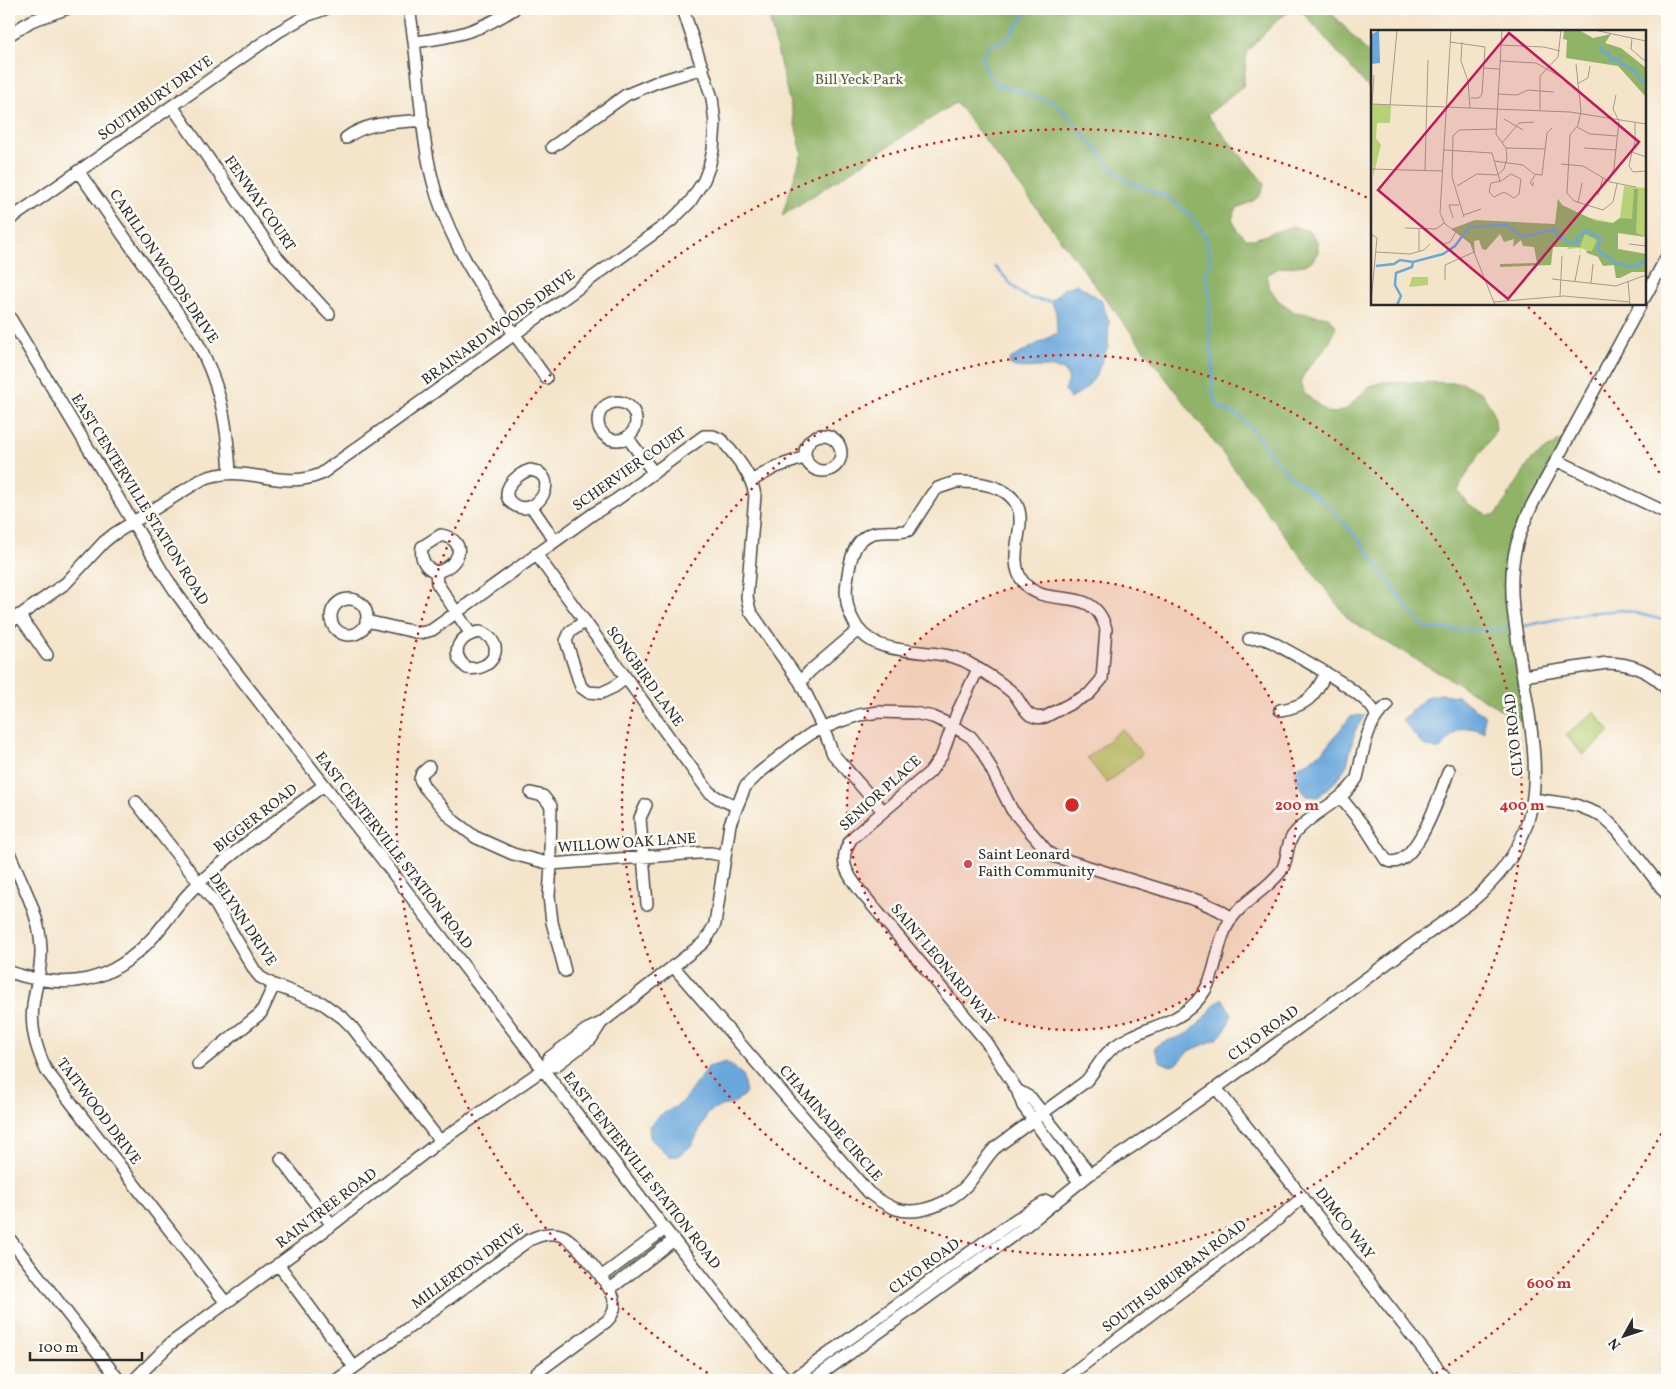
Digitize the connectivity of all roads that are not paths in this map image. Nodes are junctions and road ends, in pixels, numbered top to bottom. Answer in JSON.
{"nodes":[{"id":1,"x":66,"y":9,"type":"edge"},
{"id":2,"x":325,"y":9,"type":"edge"},
{"id":3,"x":409,"y":9,"type":"edge"},
{"id":4,"x":514,"y":9,"type":"edge"},
{"id":5,"x":684,"y":9,"type":"edge"},
{"id":6,"x":9,"y":35,"type":"edge"},
{"id":7,"x":414,"y":42,"type":"junction"},
{"id":8,"x":702,"y":68,"type":"junction"},
{"id":9,"x":172,"y":106,"type":"junction"},
{"id":10,"x":422,"y":120,"type":"junction"},
{"id":11,"x":346,"y":138,"type":"dead end"},
{"id":12,"x":552,"y":147,"type":"dead end"},
{"id":13,"x":78,"y":171,"type":"junction"},
{"id":14,"x":9,"y":220,"type":"edge"},
{"id":15,"x":1667,"y":256,"type":"edge"},
{"id":16,"x":1646,"y":295,"type":"edge"},
{"id":17,"x":1640,"y":305,"type":"edge"},
{"id":18,"x":329,"y":314,"type":"dead end"},
{"id":19,"x":9,"y":316,"type":"edge"},
{"id":20,"x":515,"y":335,"type":"junction"},
{"id":21,"x":546,"y":378,"type":"dead end"},
{"id":22,"x":627,"y":437,"type":"dead end"},
{"id":23,"x":806,"y":457,"type":"dead end"},
{"id":24,"x":1556,"y":460,"type":"junction"},
{"id":25,"x":230,"y":473,"type":"junction"},
{"id":26,"x":654,"y":473,"type":"junction"},
{"id":27,"x":751,"y":480,"type":"junction"},
{"id":28,"x":531,"y":506,"type":"dead end"},
{"id":29,"x":1667,"y":513,"type":"edge"},
{"id":30,"x":134,"y":522,"type":"junction"},
{"id":31,"x":555,"y":540,"type":"junction"},
{"id":32,"x":536,"y":554,"type":"junction"},
{"id":33,"x":436,"y":572,"type":"dead end"},
{"id":34,"x":457,"y":612,"type":"junction"},
{"id":35,"x":20,"y":615,"type":"junction"},
{"id":36,"x":366,"y":621,"type":"dead end"},
{"id":37,"x":585,"y":621,"type":"junction"},
{"id":38,"x":9,"y":623,"type":"edge"},
{"id":39,"x":858,"y":630,"type":"junction"},
{"id":40,"x":470,"y":633,"type":"dead end"},
{"id":41,"x":1248,"y":639,"type":"dead end"},
{"id":42,"x":47,"y":654,"type":"dead end"},
{"id":43,"x":978,"y":669,"type":"junction"},
{"id":44,"x":1326,"y":673,"type":"junction"},
{"id":45,"x":1523,"y":676,"type":"junction"},
{"id":46,"x":626,"y":678,"type":"junction"},
{"id":47,"x":800,"y":682,"type":"junction"},
{"id":48,"x":1667,"y":690,"type":"edge"},
{"id":49,"x":1388,"y":706,"type":"dead end"},
{"id":50,"x":1280,"y":710,"type":"dead end"},
{"id":51,"x":1376,"y":716,"type":"junction"},
{"id":52,"x":953,"y":726,"type":"junction"},
{"id":53,"x":823,"y":728,"type":"junction"},
{"id":54,"x":429,"y":767,"type":"dead end"},
{"id":55,"x":1449,"y":770,"type":"dead end"},
{"id":56,"x":324,"y":785,"type":"junction"},
{"id":57,"x":531,"y":793,"type":"dead end"},
{"id":58,"x":1341,"y":798,"type":"junction"},
{"id":59,"x":1533,"y":799,"type":"junction"},
{"id":60,"x":136,"y":802,"type":"dead end"},
{"id":61,"x":646,"y":805,"type":"dead end"},
{"id":62,"x":736,"y":806,"type":"junction"},
{"id":63,"x":883,"y":811,"type":"junction"},
{"id":64,"x":10,"y":855,"type":"dead end"},
{"id":65,"x":725,"y":856,"type":"junction"},
{"id":66,"x":644,"y":858,"type":"junction"},
{"id":67,"x":844,"y":860,"type":"joint"},
{"id":68,"x":552,"y":864,"type":"junction"},
{"id":69,"x":199,"y":883,"type":"junction"},
{"id":70,"x":1667,"y":895,"type":"edge"},
{"id":71,"x":647,"y":904,"type":"dead end"},
{"id":72,"x":1232,"y":918,"type":"junction"},
{"id":73,"x":673,"y":966,"type":"junction"},
{"id":74,"x":565,"y":971,"type":"dead end"},
{"id":75,"x":9,"y":972,"type":"edge"},
{"id":76,"x":39,"y":980,"type":"junction"},
{"id":77,"x":274,"y":985,"type":"junction"},
{"id":78,"x":198,"y":1064,"type":"dead end"},
{"id":79,"x":546,"y":1067,"type":"junction"},
{"id":80,"x":1216,"y":1088,"type":"junction"},
{"id":81,"x":1038,"y":1118,"type":"junction"},
{"id":82,"x":440,"y":1141,"type":"junction"},
{"id":83,"x":281,"y":1159,"type":"dead end"},
{"id":84,"x":1090,"y":1174,"type":"junction"},
{"id":85,"x":1078,"y":1182,"type":"junction"},
{"id":86,"x":1303,"y":1197,"type":"junction"},
{"id":87,"x":332,"y":1225,"type":"junction"},
{"id":88,"x":665,"y":1229,"type":"junction"},
{"id":89,"x":9,"y":1238,"type":"edge"},
{"id":90,"x":674,"y":1240,"type":"junction"},
{"id":91,"x":278,"y":1264,"type":"junction"},
{"id":92,"x":601,"y":1277,"type":"junction"},
{"id":93,"x":610,"y":1289,"type":"junction"},
{"id":94,"x":226,"y":1303,"type":"junction"},
{"id":95,"x":354,"y":1368,"type":"junction"},
{"id":96,"x":824,"y":1376,"type":"edge"},
{"id":97,"x":119,"y":1380,"type":"edge"},
{"id":98,"x":134,"y":1380,"type":"edge"},
{"id":99,"x":337,"y":1380,"type":"edge"},
{"id":100,"x":530,"y":1380,"type":"edge"},
{"id":101,"x":787,"y":1380,"type":"edge"},
{"id":102,"x":792,"y":1380,"type":"edge"},
{"id":103,"x":813,"y":1380,"type":"edge"},
{"id":104,"x":1063,"y":1380,"type":"edge"},
{"id":105,"x":1447,"y":1380,"type":"edge"}],
"edges":[{"from":1,"to":6,"type":"street"},
{"from":2,"to":9,"type":"street","name":"SOUTHBURY DRIVE"},
{"from":3,"to":7,"type":"street"},
{"from":4,"to":7,"type":"street"},
{"from":5,"to":8,"type":"street","name":"BRAINARD WOODS DRIVE"},
{"from":7,"to":10,"type":"street"},
{"from":8,"to":12,"type":"street"},
{"from":8,"to":20,"type":"street","name":"BRAINARD WOODS DRIVE"},
{"from":9,"to":13,"type":"street","name":"SOUTHBURY DRIVE"},
{"from":9,"to":18,"type":"street","name":"FENWAY COURT"},
{"from":10,"to":11,"type":"street"},
{"from":10,"to":20,"type":"street"},
{"from":13,"to":14,"type":"street","name":"SOUTHBURY DRIVE"},
{"from":13,"to":25,"type":"street","name":"CARILLON WOODS DRIVE"},
{"from":15,"to":16,"type":"street"},
{"from":17,"to":24,"type":"street","name":"CLYO ROAD"},
{"from":19,"to":30,"type":"street","name":"EAST CENTERVILLE STATION ROAD"},
{"from":20,"to":21,"type":"street"},
{"from":20,"to":25,"type":"street","name":"BRAINARD WOODS DRIVE"},
{"from":22,"to":26,"type":"street"},
{"from":23,"to":27,"type":"street"},
{"from":24,"to":29,"type":"street"},
{"from":24,"to":45,"type":"street","name":"CLYO ROAD"},
{"from":25,"to":30,"type":"street","name":"BRAINARD WOODS DRIVE"},
{"from":26,"to":27,"type":"street","name":"SCHERVIER COURT"},
{"from":26,"to":31,"type":"street","name":"SCHERVIER COURT"},
{"from":27,"to":47,"type":"street","name":"SCHERVIER COURT"},
{"from":28,"to":31,"type":"street"},
{"from":30,"to":35,"type":"street","name":"BRAINARD WOODS DRIVE"},
{"from":30,"to":56,"type":"street","name":"EAST CENTERVILLE STATION ROAD"},
{"from":31,"to":32,"type":"street","name":"SCHERVIER COURT"},
{"from":32,"to":34,"type":"street","name":"SCHERVIER COURT"},
{"from":32,"to":37,"type":"street","name":"SONGBIRD LANE"},
{"from":33,"to":34,"type":"street"},
{"from":34,"to":36,"type":"street","name":"SCHERVIER COURT"},
{"from":34,"to":40,"type":"street"},
{"from":35,"to":38,"type":"street","name":"BRAINARD WOODS DRIVE"},
{"from":35,"to":42,"type":"street"},
{"from":37,"to":46,"type":"street","name":"SONGBIRD LANE"},
{"from":37,"to":46,"type":"street"},
{"from":39,"to":43,"type":"street"},
{"from":39,"to":43,"type":"street"},
{"from":39,"to":47,"type":"street"},
{"from":41,"to":44,"type":"street"},
{"from":43,"to":52,"type":"street","name":"SENIOR PLACE"},
{"from":44,"to":50,"type":"street"},
{"from":44,"to":51,"type":"street"},
{"from":45,"to":48,"type":"street"},
{"from":45,"to":59,"type":"street","name":"CLYO ROAD"},
{"from":46,"to":62,"type":"street","name":"SONGBIRD LANE"},
{"from":47,"to":53,"type":"street","name":"SCHERVIER COURT"},
{"from":49,"to":51,"type":"street","name":"CHAMINADE CIRCLE"},
{"from":51,"to":58,"type":"street","name":"CHAMINADE CIRCLE"},
{"from":52,"to":53,"type":"street","name":"RAIN TREE ROAD"},
{"from":52,"to":63,"type":"street","name":"SENIOR PLACE"},
{"from":52,"to":72,"type":"street","name":"RAIN TREE ROAD"},
{"from":53,"to":62,"type":"street","name":"RAIN TREE ROAD"},
{"from":53,"to":63,"type":"street","name":"SCHERVIER COURT"},
{"from":54,"to":68,"type":"street","name":"WILLOW OAK LANE"},
{"from":55,"to":58,"type":"street"},
{"from":56,"to":69,"type":"street","name":"BIGGER ROAD"},
{"from":56,"to":79,"type":"street","name":"EAST CENTERVILLE STATION ROAD"},
{"from":57,"to":68,"type":"street"},
{"from":58,"to":72,"type":"street","name":"CHAMINADE CIRCLE"},
{"from":59,"to":70,"type":"street"},
{"from":59,"to":80,"type":"street","name":"CLYO ROAD"},
{"from":60,"to":69,"type":"street","name":"DELYNN DRIVE"},
{"from":61,"to":66,"type":"street"},
{"from":62,"to":65,"type":"street","name":"RAIN TREE ROAD"},
{"from":63,"to":67,"type":"street","name":"SENIOR PLACE"},
{"from":64,"to":76,"type":"street","name":"TAITWOOD DRIVE"},
{"from":65,"to":66,"type":"street","name":"WILLOW OAK LANE"},
{"from":65,"to":73,"type":"street","name":"RAIN TREE ROAD"},
{"from":66,"to":68,"type":"street","name":"WILLOW OAK LANE"},
{"from":66,"to":71,"type":"street"},
{"from":67,"to":81,"type":"street","name":"SAINT LEONARD WAY"},
{"from":68,"to":74,"type":"street"},
{"from":69,"to":76,"type":"street","name":"BIGGER ROAD"},
{"from":69,"to":77,"type":"street","name":"DELYNN DRIVE"},
{"from":72,"to":81,"type":"street","name":"CHAMINADE CIRCLE"},
{"from":73,"to":79,"type":"street","name":"RAIN TREE ROAD"},
{"from":73,"to":81,"type":"street","name":"CHAMINADE CIRCLE"},
{"from":75,"to":76,"type":"street","name":"BIGGER ROAD"},
{"from":76,"to":94,"type":"street","name":"TAITWOOD DRIVE"},
{"from":77,"to":78,"type":"street"},
{"from":77,"to":82,"type":"street","name":"DELYNN DRIVE"},
{"from":79,"to":82,"type":"street","name":"RAIN TREE ROAD"},
{"from":79,"to":88,"type":"street","name":"EAST CENTERVILLE STATION ROAD"},
{"from":80,"to":84,"type":"street","name":"CLYO ROAD"},
{"from":80,"to":86,"type":"street","name":"DIMCO WAY"},
{"from":81,"to":84,"type":"street","name":"SAINT LEONARD WAY"},
{"from":81,"to":85,"type":"street","name":"SAINT LEONARD WAY"},
{"from":82,"to":87,"type":"street","name":"RAIN TREE ROAD"},
{"from":83,"to":87,"type":"street"},
{"from":84,"to":85,"type":"street","name":"CLYO ROAD"},
{"from":85,"to":96,"type":"street","name":"CLYO ROAD"},
{"from":85,"to":102,"type":"street","name":"CLYO ROAD"},
{"from":86,"to":104,"type":"street","name":"SOUTH SUBURBAN ROAD"},
{"from":86,"to":105,"type":"street","name":"DIMCO WAY"},
{"from":87,"to":91,"type":"street","name":"RAIN TREE ROAD"},
{"from":88,"to":90,"type":"street","name":"EAST CENTERVILLE STATION ROAD"},
{"from":88,"to":92,"type":"street"},
{"from":89,"to":97,"type":"street"},
{"from":90,"to":93,"type":"street"},
{"from":90,"to":101,"type":"street","name":"EAST CENTERVILLE STATION ROAD"},
{"from":91,"to":94,"type":"street","name":"RAIN TREE ROAD"},
{"from":91,"to":95,"type":"street"},
{"from":92,"to":93,"type":"street","name":"MILLERTON DRIVE"},
{"from":92,"to":95,"type":"street","name":"MILLERTON DRIVE"},
{"from":93,"to":100,"type":"street"},
{"from":94,"to":98,"type":"street","name":"RAIN TREE ROAD"},
{"from":95,"to":99,"type":"street","name":"MILLERTON DRIVE"},
{"from":96,"to":103,"type":"street","name":"CLYO ROAD"}]}
